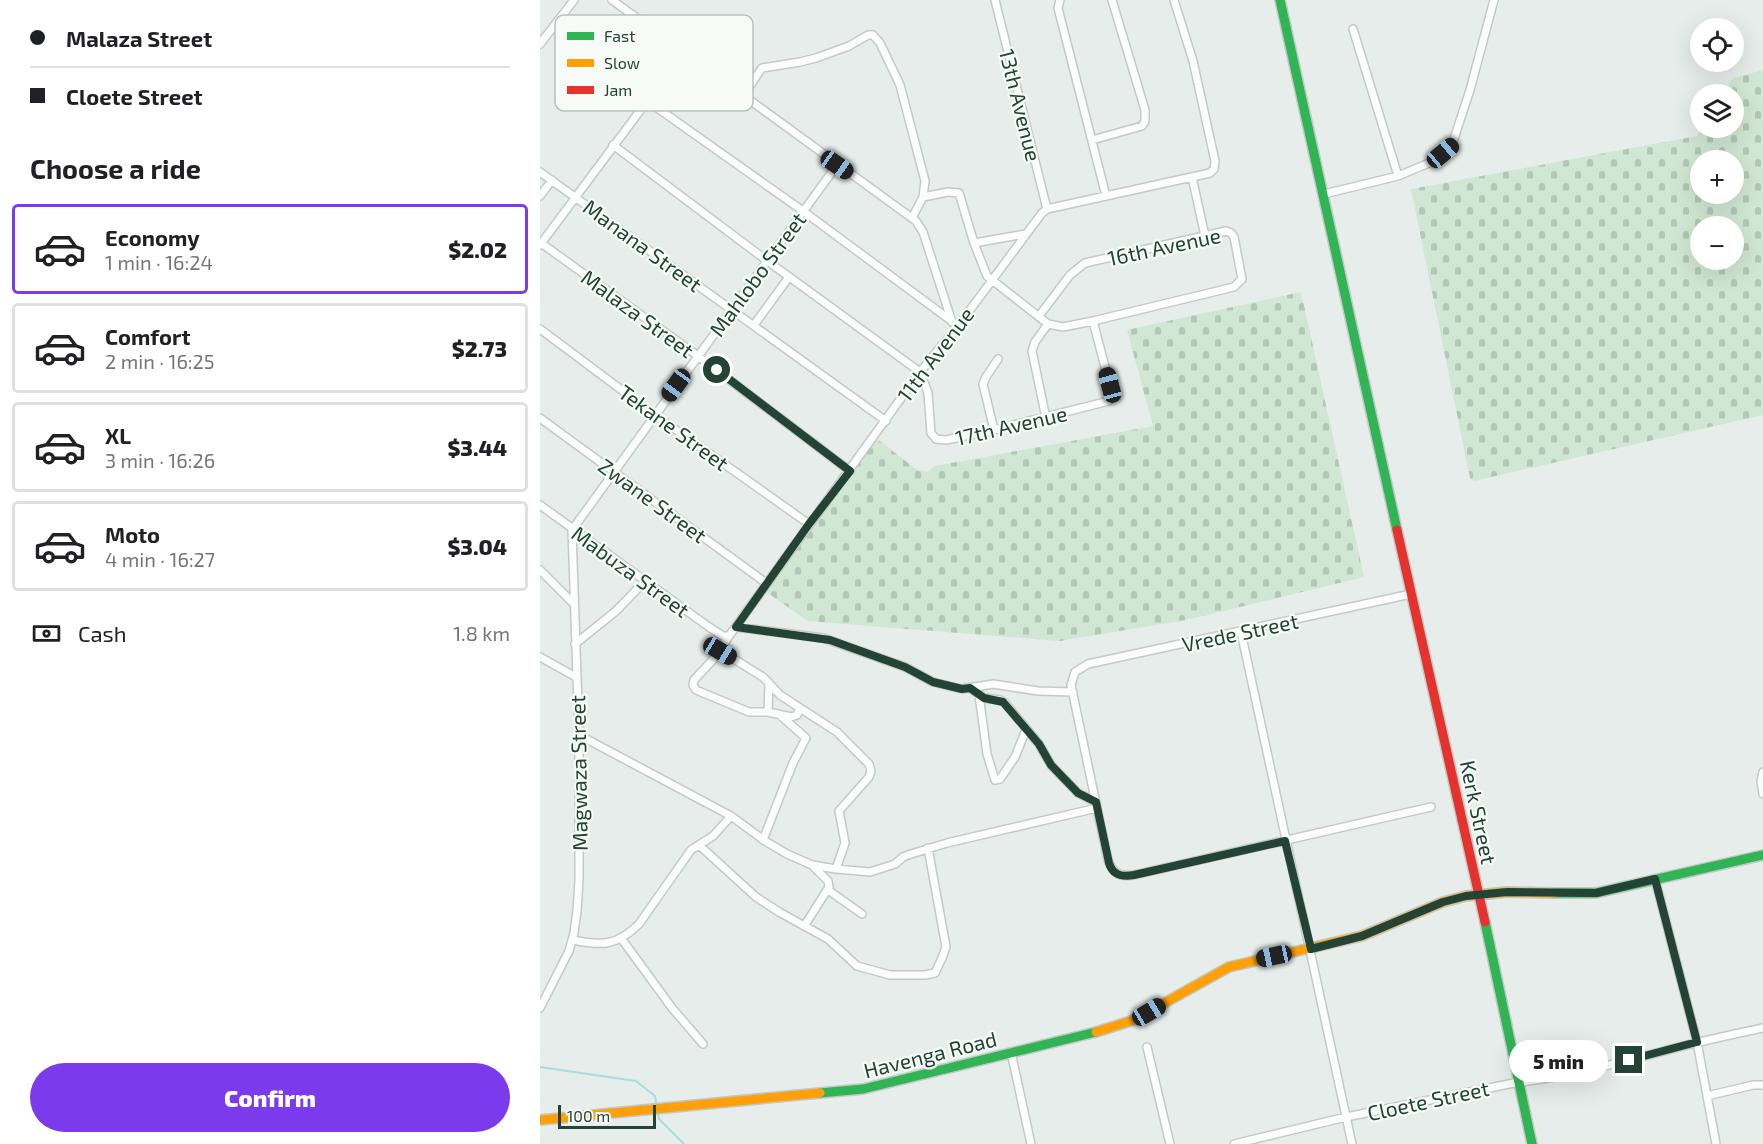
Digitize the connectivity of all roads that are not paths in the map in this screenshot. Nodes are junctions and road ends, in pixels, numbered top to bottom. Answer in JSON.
{"nodes":[{"id":1,"x":574,"y":0,"type":"edge"},
{"id":2,"x":612,"y":0,"type":"edge"},
{"id":3,"x":995,"y":0,"type":"edge"},
{"id":4,"x":1060,"y":0,"type":"edge"},
{"id":5,"x":1112,"y":0,"type":"edge"},
{"id":6,"x":1174,"y":0,"type":"edge"},
{"id":7,"x":1280,"y":0,"type":"edge"},
{"id":8,"x":1494,"y":0,"type":"edge"},
{"id":9,"x":562,"y":15,"type":"edge"},
{"id":10,"x":632,"y":15,"type":"edge"},
{"id":11,"x":555,"y":25,"type":"edge"},
{"id":12,"x":1353,"y":28,"type":"dead end"},
{"id":13,"x":540,"y":44,"type":"edge"},
{"id":14,"x":753,"y":82,"type":"edge"},
{"id":15,"x":753,"y":103,"type":"edge"},
{"id":16,"x":638,"y":111,"type":"edge"},
{"id":17,"x":662,"y":111,"type":"edge"},
{"id":18,"x":1092,"y":140,"type":"junction"},
{"id":19,"x":613,"y":145,"type":"junction"},
{"id":20,"x":837,"y":165,"type":"junction"},
{"id":21,"x":540,"y":172,"type":"edge"},
{"id":22,"x":1398,"y":176,"type":"junction"},
{"id":23,"x":1192,"y":177,"type":"junction"},
{"id":24,"x":552,"y":180,"type":"junction"},
{"id":25,"x":1324,"y":194,"type":"junction"},
{"id":26,"x":540,"y":196,"type":"edge"},
{"id":27,"x":575,"y":196,"type":"junction"},
{"id":28,"x":1106,"y":196,"type":"junction"},
{"id":29,"x":923,"y":197,"type":"junction"},
{"id":30,"x":1047,"y":209,"type":"junction"},
{"id":31,"x":803,"y":211,"type":"junction"},
{"id":32,"x":912,"y":218,"type":"junction"},
{"id":33,"x":1025,"y":234,"type":"junction"},
{"id":34,"x":1205,"y":236,"type":"junction"},
{"id":35,"x":974,"y":243,"type":"junction"},
{"id":36,"x":541,"y":244,"type":"edge"},
{"id":37,"x":766,"y":260,"type":"junction"},
{"id":38,"x":789,"y":277,"type":"junction"},
{"id":39,"x":991,"y":280,"type":"junction"},
{"id":40,"x":731,"y":309,"type":"junction"},
{"id":41,"x":1039,"y":316,"type":"junction"},
{"id":42,"x":1093,"y":321,"type":"junction"},
{"id":43,"x":955,"y":324,"type":"junction"},
{"id":44,"x":1048,"y":324,"type":"junction"},
{"id":45,"x":754,"y":325,"type":"junction"},
{"id":46,"x":540,"y":329,"type":"edge"},
{"id":47,"x":698,"y":356,"type":"junction"},
{"id":48,"x":998,"y":359,"type":"dead end"},
{"id":49,"x":920,"y":372,"type":"junction"},
{"id":50,"x":655,"y":415,"type":"junction"},
{"id":51,"x":540,"y":418,"type":"edge"},
{"id":52,"x":1046,"y":418,"type":"junction"},
{"id":53,"x":886,"y":421,"type":"junction"},
{"id":54,"x":994,"y":430,"type":"junction"},
{"id":55,"x":614,"y":471,"type":"junction"},
{"id":56,"x":850,"y":471,"type":"junction"},
{"id":57,"x":540,"y":505,"type":"edge"},
{"id":58,"x":809,"y":524,"type":"junction"},
{"id":59,"x":572,"y":530,"type":"junction"},
{"id":60,"x":540,"y":570,"type":"edge"},
{"id":61,"x":644,"y":582,"type":"junction"},
{"id":62,"x":766,"y":583,"type":"junction"},
{"id":63,"x":1411,"y":594,"type":"junction"},
{"id":64,"x":574,"y":604,"type":"junction"},
{"id":65,"x":736,"y":627,"type":"junction"},
{"id":66,"x":1241,"y":632,"type":"junction"},
{"id":67,"x":725,"y":636,"type":"junction"},
{"id":68,"x":575,"y":644,"type":"junction"},
{"id":69,"x":720,"y":651,"type":"junction"},
{"id":70,"x":540,"y":657,"type":"edge"},
{"id":71,"x":576,"y":677,"type":"junction"},
{"id":72,"x":770,"y":682,"type":"junction"},
{"id":73,"x":970,"y":688,"type":"junction"},
{"id":74,"x":1073,"y":692,"type":"junction"},
{"id":75,"x":979,"y":695,"type":"junction"},
{"id":76,"x":800,"y":708,"type":"junction"},
{"id":77,"x":768,"y":712,"type":"junction"},
{"id":78,"x":781,"y":716,"type":"junction"},
{"id":79,"x":1026,"y":730,"type":"junction"},
{"id":80,"x":579,"y":735,"type":"junction"},
{"id":81,"x":1763,"y":772,"type":"edge"},
{"id":82,"x":1763,"y":794,"type":"edge"},
{"id":83,"x":1097,"y":805,"type":"junction"},
{"id":84,"x":1431,"y":807,"type":"dead end"},
{"id":85,"x":731,"y":816,"type":"junction"},
{"id":86,"x":763,"y":840,"type":"junction"},
{"id":87,"x":1285,"y":841,"type":"junction"},
{"id":88,"x":699,"y":845,"type":"junction"},
{"id":89,"x":928,"y":848,"type":"junction"},
{"id":90,"x":1763,"y":855,"type":"edge"},
{"id":91,"x":812,"y":865,"type":"junction"},
{"id":92,"x":836,"y":869,"type":"junction"},
{"id":93,"x":1655,"y":879,"type":"junction"},
{"id":94,"x":828,"y":890,"type":"junction"},
{"id":95,"x":1478,"y":894,"type":"junction"},
{"id":96,"x":862,"y":914,"type":"dead end"},
{"id":97,"x":805,"y":926,"type":"junction"},
{"id":98,"x":621,"y":938,"type":"junction"},
{"id":99,"x":573,"y":940,"type":"junction"},
{"id":100,"x":1311,"y":949,"type":"junction"},
{"id":101,"x":540,"y":1008,"type":"edge"},
{"id":102,"x":1763,"y":1028,"type":"edge"},
{"id":103,"x":1697,"y":1042,"type":"junction"},
{"id":104,"x":704,"y":1044,"type":"dead end"},
{"id":105,"x":1147,"y":1047,"type":"dead end"},
{"id":106,"x":1011,"y":1052,"type":"junction"},
{"id":107,"x":1519,"y":1082,"type":"junction"},
{"id":108,"x":1763,"y":1085,"type":"edge"},
{"id":109,"x":1707,"y":1096,"type":"junction"},
{"id":110,"x":1346,"y":1117,"type":"junction"},
{"id":111,"x":540,"y":1120,"type":"edge"},
{"id":112,"x":1031,"y":1144,"type":"edge"},
{"id":113,"x":1170,"y":1144,"type":"edge"},
{"id":114,"x":1234,"y":1144,"type":"edge"},
{"id":115,"x":1352,"y":1144,"type":"edge"},
{"id":116,"x":1532,"y":1144,"type":"edge"},
{"id":117,"x":1716,"y":1144,"type":"edge"}],
"edges":[{"from":1,"to":9,"type":"street"},
{"from":2,"to":10,"type":"street"},
{"from":3,"to":30,"type":"street","name":"13th Avenue"},
{"from":4,"to":18,"type":"street"},
{"from":5,"to":18,"type":"street"},
{"from":6,"to":23,"type":"street"},
{"from":7,"to":25,"type":"main road","name":"Kerk Street"},
{"from":8,"to":22,"type":"street"},
{"from":11,"to":13,"type":"street"},
{"from":12,"to":22,"type":"street"},
{"from":14,"to":29,"type":"street"},
{"from":15,"to":20,"type":"street"},
{"from":16,"to":19,"type":"street"},
{"from":17,"to":31,"type":"street"},
{"from":18,"to":28,"type":"street"},
{"from":19,"to":27,"type":"street"},
{"from":19,"to":37,"type":"street"},
{"from":20,"to":31,"type":"street","name":"Mahlobo Street"},
{"from":20,"to":32,"type":"street"},
{"from":21,"to":24,"type":"street","name":"Manana Street"},
{"from":22,"to":25,"type":"street"},
{"from":23,"to":28,"type":"street"},
{"from":23,"to":34,"type":"street"},
{"from":24,"to":26,"type":"street"},
{"from":24,"to":27,"type":"street","name":"Manana Street"},
{"from":25,"to":63,"type":"main road","name":"Kerk Street"},
{"from":27,"to":36,"type":"street"},
{"from":27,"to":40,"type":"street","name":"Manana Street"},
{"from":28,"to":30,"type":"street"},
{"from":29,"to":32,"type":"street"},
{"from":29,"to":35,"type":"street"},
{"from":30,"to":33,"type":"street","name":"11th Avenue"},
{"from":31,"to":37,"type":"street","name":"Mahlobo Street"},
{"from":31,"to":43,"type":"street"},
{"from":32,"to":43,"type":"street"},
{"from":33,"to":35,"type":"street"},
{"from":33,"to":39,"type":"street","name":"11th Avenue"},
{"from":34,"to":41,"type":"street","name":"16th Avenue"},
{"from":34,"to":42,"type":"street","name":"16th Avenue"},
{"from":35,"to":39,"type":"street"},
{"from":36,"to":47,"type":"street","name":"Malaza Street"},
{"from":37,"to":38,"type":"street"},
{"from":37,"to":40,"type":"street","name":"Mahlobo Street"},
{"from":38,"to":45,"type":"street"},
{"from":38,"to":49,"type":"street"},
{"from":39,"to":41,"type":"street"},
{"from":39,"to":43,"type":"street","name":"11th Avenue"},
{"from":40,"to":45,"type":"street","name":"Manana Street"},
{"from":40,"to":47,"type":"street","name":"Mahlobo Street"},
{"from":41,"to":44,"type":"street"},
{"from":42,"to":44,"type":"street","name":"16th Avenue"},
{"from":42,"to":52,"type":"street","name":"17th Avenue"},
{"from":43,"to":49,"type":"street","name":"11th Avenue"},
{"from":44,"to":52,"type":"street"},
{"from":45,"to":53,"type":"street","name":"Manana Street"},
{"from":46,"to":50,"type":"street","name":"Tekane Street"},
{"from":47,"to":50,"type":"street","name":"Mahlobo Street"},
{"from":47,"to":56,"type":"street","name":"Malaza Street"},
{"from":48,"to":54,"type":"street"},
{"from":49,"to":53,"type":"street","name":"11th Avenue"},
{"from":49,"to":54,"type":"street","name":"17th Avenue"},
{"from":50,"to":55,"type":"street","name":"Mahlobo Street"},
{"from":50,"to":58,"type":"street","name":"Tekane Street"},
{"from":51,"to":55,"type":"street","name":"Zwane Street"},
{"from":52,"to":54,"type":"street","name":"17th Avenue"},
{"from":53,"to":56,"type":"street","name":"11th Avenue"},
{"from":55,"to":59,"type":"street","name":"Mahlobo Street"},
{"from":55,"to":62,"type":"street","name":"Zwane Street"},
{"from":56,"to":58,"type":"street","name":"11th Avenue"},
{"from":57,"to":59,"type":"street","name":"Mabuza Street"},
{"from":58,"to":62,"type":"street","name":"11th Avenue"},
{"from":59,"to":61,"type":"street","name":"Mabuza Street"},
{"from":59,"to":64,"type":"street","name":"Magwaza Street"},
{"from":60,"to":64,"type":"street"},
{"from":61,"to":67,"type":"street","name":"Mabuza Street"},
{"from":61,"to":68,"type":"street"},
{"from":62,"to":65,"type":"street","name":"11th Avenue"},
{"from":63,"to":66,"type":"street","name":"Vrede Street"},
{"from":63,"to":95,"type":"main road","name":"Kerk Street"},
{"from":64,"to":68,"type":"street","name":"Magwaza Street"},
{"from":65,"to":67,"type":"street","name":"11th Avenue"},
{"from":65,"to":73,"type":"street"},
{"from":66,"to":74,"type":"street","name":"Vrede Street"},
{"from":66,"to":87,"type":"street"},
{"from":67,"to":69,"type":"street","name":"11th Avenue"},
{"from":68,"to":71,"type":"street","name":"Magwaza Street"},
{"from":69,"to":72,"type":"street"},
{"from":69,"to":77,"type":"street","name":"11th Avenue"},
{"from":70,"to":71,"type":"street"},
{"from":71,"to":80,"type":"street","name":"Magwaza Street"},
{"from":72,"to":76,"type":"street"},
{"from":72,"to":77,"type":"street"},
{"from":73,"to":74,"type":"street"},
{"from":73,"to":75,"type":"street"},
{"from":74,"to":83,"type":"street"},
{"from":75,"to":79,"type":"street"},
{"from":75,"to":79,"type":"street"},
{"from":76,"to":78,"type":"street"},
{"from":76,"to":92,"type":"street"},
{"from":77,"to":78,"type":"street"},
{"from":78,"to":86,"type":"street"},
{"from":79,"to":83,"type":"street"},
{"from":80,"to":85,"type":"street"},
{"from":80,"to":99,"type":"street","name":"Magwaza Street"},
{"from":81,"to":82,"type":"street"},
{"from":83,"to":87,"type":"street"},
{"from":83,"to":89,"type":"street"},
{"from":84,"to":87,"type":"street"},
{"from":85,"to":86,"type":"street"},
{"from":85,"to":88,"type":"street"},
{"from":86,"to":91,"type":"street"},
{"from":87,"to":100,"type":"street"},
{"from":88,"to":97,"type":"street"},
{"from":88,"to":98,"type":"street"},
{"from":89,"to":92,"type":"street"},
{"from":89,"to":97,"type":"street"},
{"from":90,"to":93,"type":"main road","name":"Havenga Road"},
{"from":91,"to":92,"type":"street"},
{"from":91,"to":94,"type":"street"},
{"from":93,"to":95,"type":"main road","name":"Havenga Road"},
{"from":93,"to":103,"type":"street"},
{"from":94,"to":96,"type":"street"},
{"from":94,"to":97,"type":"street"},
{"from":95,"to":100,"type":"main road","name":"Havenga Road"},
{"from":95,"to":107,"type":"main road","name":"Kerk Street"},
{"from":98,"to":99,"type":"street"},
{"from":98,"to":104,"type":"street"},
{"from":99,"to":101,"type":"street","name":"Magwaza Street"},
{"from":100,"to":106,"type":"main road","name":"Havenga Road"},
{"from":100,"to":110,"type":"street"},
{"from":102,"to":103,"type":"street","name":"Cloete Street"},
{"from":103,"to":107,"type":"street","name":"Cloete Street"},
{"from":103,"to":109,"type":"street"},
{"from":105,"to":113,"type":"street"},
{"from":106,"to":111,"type":"main road","name":"Havenga Road"},
{"from":106,"to":112,"type":"street"},
{"from":107,"to":110,"type":"street","name":"Cloete Street"},
{"from":107,"to":116,"type":"main road","name":"Kerk Street"},
{"from":108,"to":109,"type":"street"},
{"from":109,"to":117,"type":"street"},
{"from":110,"to":114,"type":"street","name":"Cloete Street"},
{"from":110,"to":115,"type":"street"}]}
